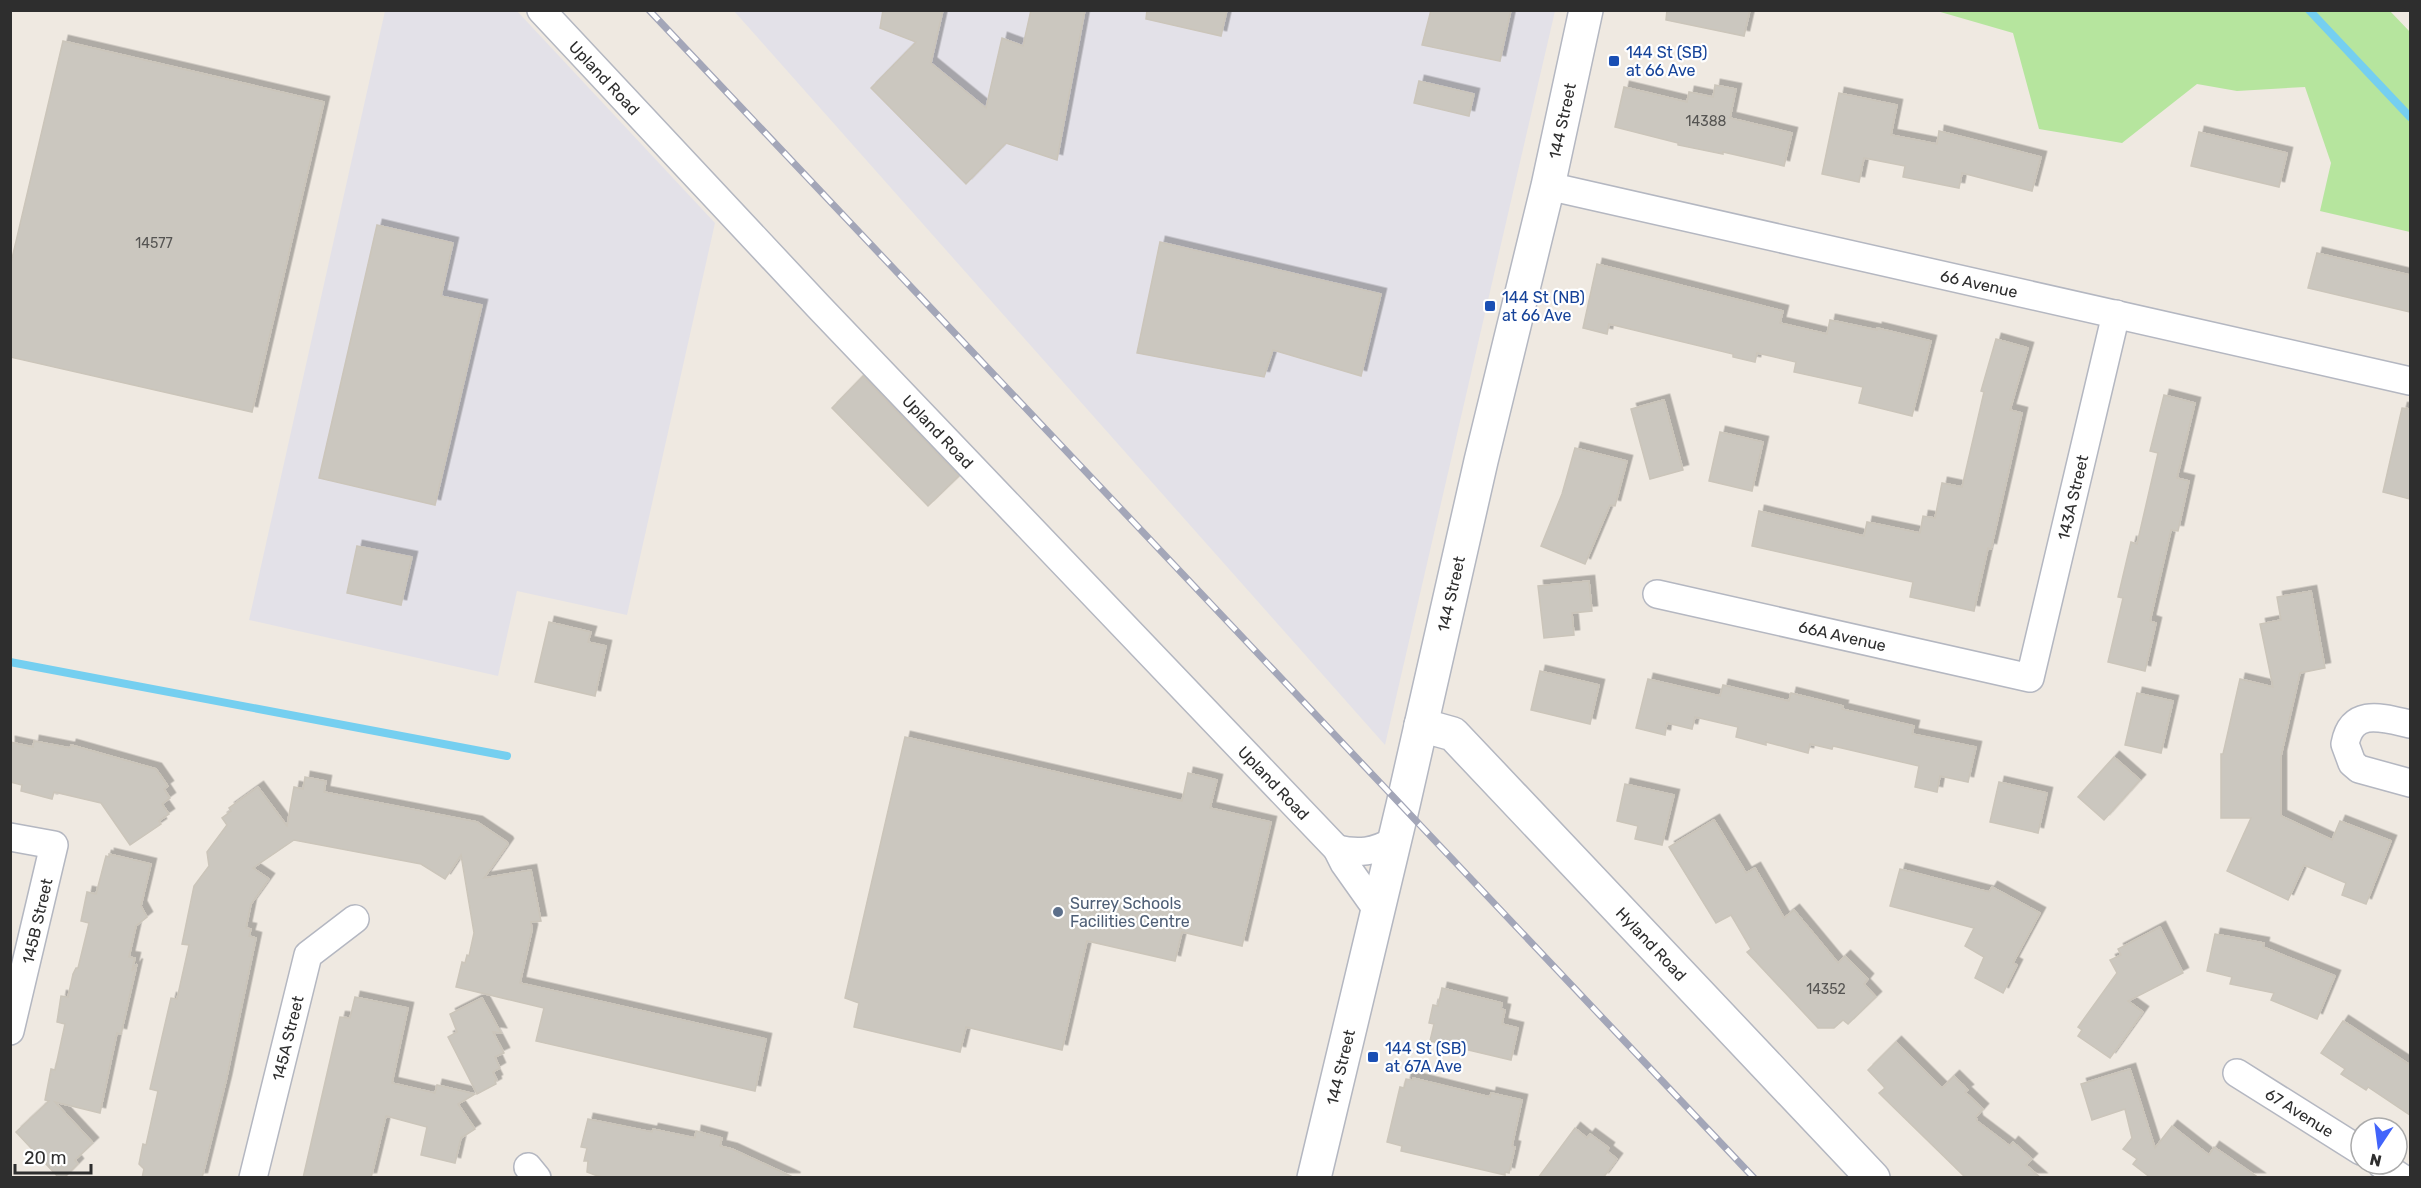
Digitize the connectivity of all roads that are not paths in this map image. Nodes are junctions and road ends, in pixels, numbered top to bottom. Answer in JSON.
{"nodes":[{"id":1,"x":541,"y":10,"type":"edge"},
{"id":2,"x":1586,"y":10,"type":"edge"},
{"id":3,"x":1548,"y":186,"type":"junction"},
{"id":4,"x":2116,"y":314,"type":"junction"},
{"id":5,"x":2410,"y":381,"type":"edge"},
{"id":6,"x":1657,"y":594,"type":"dead end"},
{"id":7,"x":2030,"y":678,"type":"joint"},
{"id":8,"x":2410,"y":724,"type":"edge"},
{"id":9,"x":1421,"y":725,"type":"junction"},
{"id":10,"x":2410,"y":783,"type":"edge"},
{"id":11,"x":10,"y":837,"type":"edge"},
{"id":12,"x":1394,"y":841,"type":"junction"},
{"id":13,"x":1338,"y":849,"type":"junction"},
{"id":14,"x":1378,"y":911,"type":"junction"},
{"id":15,"x":355,"y":919,"type":"dead end"},
{"id":16,"x":10,"y":1031,"type":"edge"},
{"id":17,"x":2237,"y":1073,"type":"dead end"},
{"id":18,"x":2349,"y":1143,"type":"edge"},
{"id":19,"x":254,"y":1178,"type":"edge"},
{"id":20,"x":1314,"y":1178,"type":"edge"},
{"id":21,"x":1874,"y":1178,"type":"edge"}],
"edges":[{"from":1,"to":13,"type":"street","name":"Upland Road"},
{"from":2,"to":3,"type":"main road","name":"144 Street"},
{"from":3,"to":4,"type":"street","name":"66 Avenue"},
{"from":3,"to":9,"type":"main road","name":"144 Street"},
{"from":4,"to":5,"type":"street","name":"66 Avenue"},
{"from":4,"to":7,"type":"street","name":"143A Street"},
{"from":6,"to":7,"type":"street","name":"66A Avenue"},
{"from":8,"to":10,"type":"street"},
{"from":9,"to":12,"type":"main road","name":"144 Street"},
{"from":9,"to":21,"type":"main road","name":"Hyland Road"},
{"from":11,"to":16,"type":"street","name":"145B Street"},
{"from":12,"to":13,"type":"street"},
{"from":12,"to":14,"type":"main road","name":"144 Street"},
{"from":13,"to":14,"type":"street","name":"Upland Road"},
{"from":14,"to":20,"type":"main road","name":"144 Street"},
{"from":15,"to":19,"type":"street","name":"145A Street"},
{"from":17,"to":18,"type":"street","name":"67 Avenue"}]}
